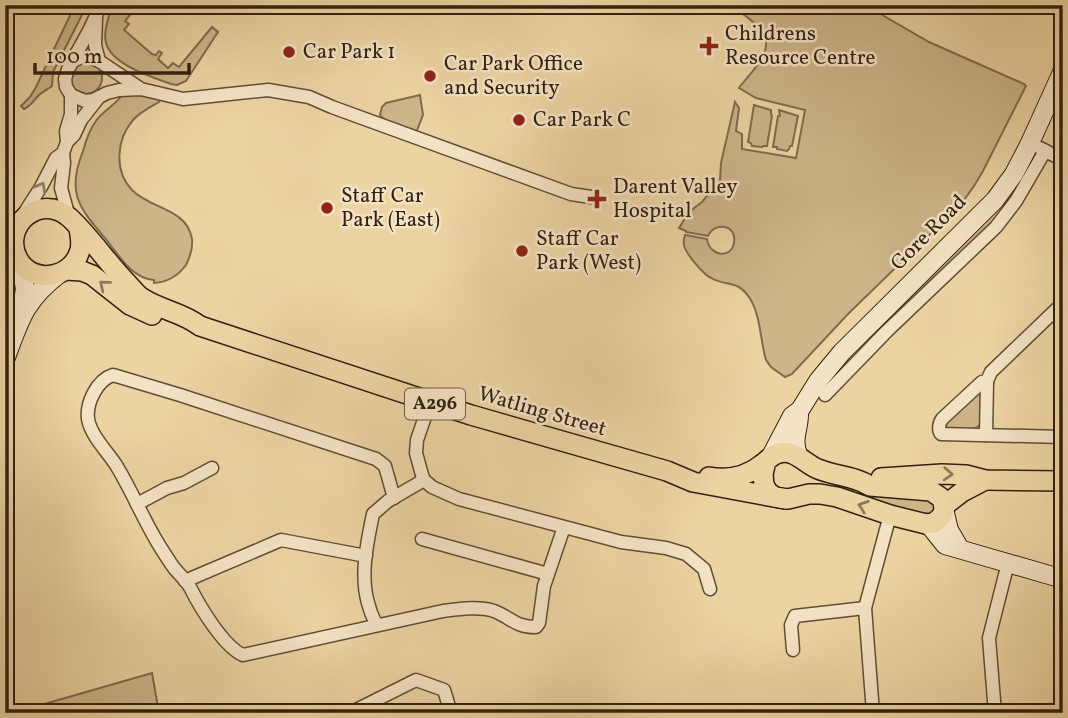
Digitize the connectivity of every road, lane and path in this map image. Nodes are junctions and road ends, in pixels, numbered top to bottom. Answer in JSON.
{"nodes":[{"id":1,"x":100,"y":5,"type":"edge"},
{"id":2,"x":96,"y":18,"type":"junction"},
{"id":3,"x":102,"y":63,"type":"junction"},
{"id":4,"x":71,"y":64,"type":"junction"},
{"id":5,"x":1063,"y":70,"type":"edge"},
{"id":6,"x":141,"y":89,"type":"junction"},
{"id":7,"x":71,"y":94,"type":"junction"},
{"id":8,"x":101,"y":96,"type":"junction"},
{"id":9,"x":1037,"y":147,"type":"junction"},
{"id":10,"x":65,"y":148,"type":"junction"},
{"id":11,"x":1063,"y":160,"type":"edge"},
{"id":12,"x":591,"y":197,"type":"dead end"},
{"id":13,"x":74,"y":223,"type":"junction"},
{"id":14,"x":12,"y":224,"type":"edge"},
{"id":15,"x":15,"y":260,"type":"edge"},
{"id":16,"x":62,"y":272,"type":"junction"},
{"id":17,"x":1063,"y":303,"type":"edge"},
{"id":18,"x":21,"y":317,"type":"junction"},
{"id":19,"x":882,"y":325,"type":"junction"},
{"id":20,"x":200,"y":326,"type":"junction"},
{"id":21,"x":5,"y":360,"type":"edge"},
{"id":22,"x":987,"y":382,"type":"junction"},
{"id":23,"x":825,"y":395,"type":"dead end"},
{"id":24,"x":430,"y":402,"type":"junction"},
{"id":25,"x":800,"y":410,"type":"junction"},
{"id":26,"x":986,"y":435,"type":"junction"},
{"id":27,"x":1063,"y":437,"type":"edge"},
{"id":28,"x":799,"y":457,"type":"junction"},
{"id":29,"x":768,"y":459,"type":"junction"},
{"id":30,"x":212,"y":468,"type":"dead end"},
{"id":31,"x":673,"y":473,"type":"junction"},
{"id":32,"x":424,"y":480,"type":"junction"},
{"id":33,"x":985,"y":480,"type":"junction"},
{"id":34,"x":863,"y":481,"type":"junction"},
{"id":35,"x":1063,"y":481,"type":"edge"},
{"id":36,"x":394,"y":498,"type":"junction"},
{"id":37,"x":785,"y":499,"type":"junction"},
{"id":38,"x":137,"y":504,"type":"junction"},
{"id":39,"x":944,"y":508,"type":"junction"},
{"id":40,"x":890,"y":515,"type":"junction"},
{"id":41,"x":929,"y":524,"type":"junction"},
{"id":42,"x":564,"y":527,"type":"junction"},
{"id":43,"x":422,"y":539,"type":"dead end"},
{"id":44,"x":960,"y":550,"type":"junction"},
{"id":45,"x":366,"y":555,"type":"junction"},
{"id":46,"x":1008,"y":563,"type":"junction"},
{"id":47,"x":548,"y":574,"type":"junction"},
{"id":48,"x":1063,"y":579,"type":"edge"},
{"id":49,"x":185,"y":581,"type":"junction"},
{"id":50,"x":710,"y":589,"type":"dead end"},
{"id":51,"x":865,"y":608,"type":"junction"},
{"id":52,"x":376,"y":624,"type":"junction"},
{"id":53,"x":793,"y":650,"type":"dead end"},
{"id":54,"x":350,"y":713,"type":"edge"},
{"id":55,"x":451,"y":713,"type":"edge"},
{"id":56,"x":873,"y":713,"type":"edge"},
{"id":57,"x":995,"y":713,"type":"edge"}],
"edges":[{"from":1,"to":2,"type":"street"},
{"from":2,"to":3,"type":"street"},
{"from":2,"to":4,"type":"street"},
{"from":3,"to":4,"type":"street"},
{"from":3,"to":6,"type":"street"},
{"from":3,"to":8,"type":"street"},
{"from":4,"to":7,"type":"street"},
{"from":5,"to":9,"type":"street","name":"Gore Road"},
{"from":6,"to":8,"type":"street"},
{"from":6,"to":12,"type":"street"},
{"from":7,"to":8,"type":"street"},
{"from":7,"to":10,"type":"street"},
{"from":8,"to":10,"type":"street"},
{"from":9,"to":11,"type":"street"},
{"from":9,"to":19,"type":"street","name":"Gore Road"},
{"from":10,"to":13,"type":"street"},
{"from":14,"to":10,"type":"street","one_way":true},
{"from":13,"to":14,"type":"main road"},
{"from":13,"to":16,"type":"main road"},
{"from":13,"to":20,"type":"main road","name":"Watling Street","number":"A296"},
{"from":14,"to":15,"type":"main road"},
{"from":15,"to":16,"type":"main road"},
{"from":15,"to":18,"type":"street"},
{"from":16,"to":18,"type":"street"},
{"from":20,"to":16,"type":"main road","name":"Watling Street","number":"A296","one_way":true},
{"from":17,"to":22,"type":"street"},
{"from":18,"to":21,"type":"street"},
{"from":19,"to":23,"type":"street","name":"Gore Road"},
{"from":19,"to":25,"type":"street","name":"Gore Road"},
{"from":20,"to":24,"type":"main road","name":"Watling Street","number":"A296"},
{"from":22,"to":26,"type":"street"},
{"from":22,"to":26,"type":"street"},
{"from":24,"to":31,"type":"main road","name":"Watling Street","number":"A296"},
{"from":24,"to":32,"type":"street"},
{"from":25,"to":28,"type":"street","name":"Gore Road"},
{"from":25,"to":29,"type":"street","name":"Gore Road"},
{"from":26,"to":27,"type":"street"},
{"from":28,"to":29,"type":"main road"},
{"from":28,"to":34,"type":"main road"},
{"from":29,"to":31,"type":"main road","name":"Watling Street","number":"A296"},
{"from":29,"to":37,"type":"main road"},
{"from":30,"to":38,"type":"street"},
{"from":31,"to":37,"type":"main road","name":"Watling Street","number":"A296"},
{"from":32,"to":36,"type":"street"},
{"from":32,"to":42,"type":"street"},
{"from":34,"to":33,"type":"main road","one_way":true},
{"from":33,"to":35,"type":"main road"},
{"from":33,"to":39,"type":"main road"},
{"from":34,"to":39,"type":"main road"},
{"from":36,"to":38,"type":"street"},
{"from":36,"to":45,"type":"street"},
{"from":40,"to":37,"type":"main road","name":"Watling Street","one_way":true},
{"from":38,"to":49,"type":"street"},
{"from":39,"to":41,"type":"main road"},
{"from":39,"to":44,"type":"street"},
{"from":40,"to":41,"type":"main road","name":"Watling Street"},
{"from":40,"to":51,"type":"street"},
{"from":41,"to":44,"type":"street"},
{"from":42,"to":47,"type":"street"},
{"from":42,"to":50,"type":"street"},
{"from":43,"to":47,"type":"street"},
{"from":44,"to":46,"type":"street"},
{"from":45,"to":49,"type":"street"},
{"from":45,"to":52,"type":"street"},
{"from":46,"to":48,"type":"street"},
{"from":46,"to":57,"type":"street"},
{"from":47,"to":52,"type":"street"},
{"from":49,"to":52,"type":"street"},
{"from":51,"to":53,"type":"street"},
{"from":51,"to":56,"type":"street"},
{"from":54,"to":55,"type":"street"}]}
